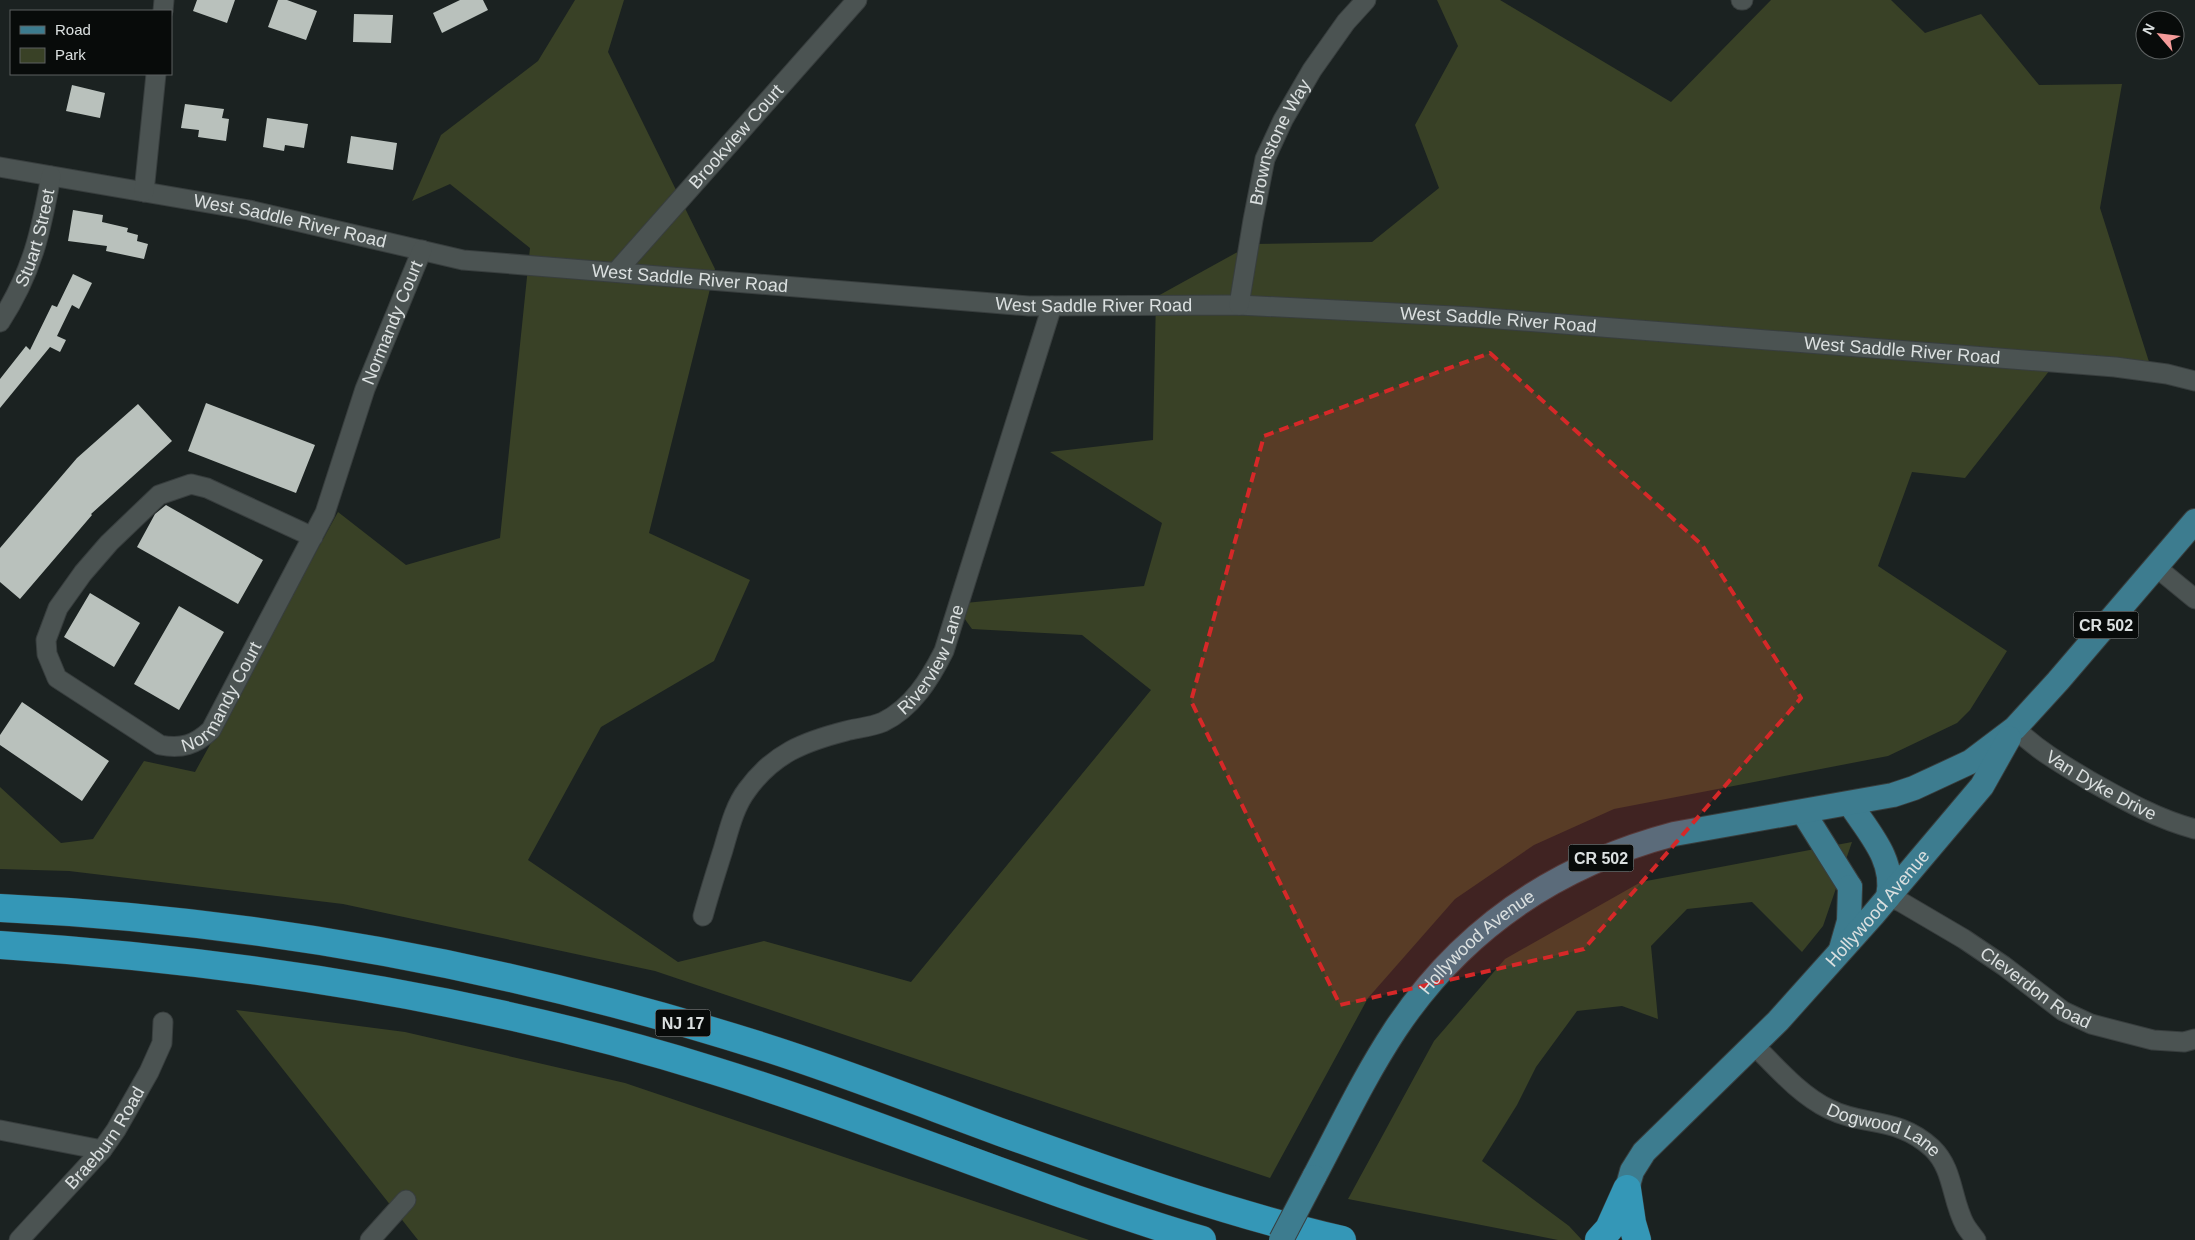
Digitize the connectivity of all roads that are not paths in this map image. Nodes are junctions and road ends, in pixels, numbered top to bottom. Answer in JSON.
{"nodes":[{"id":1,"x":857,"y":0,"type":"edge"},
{"id":2,"x":1366,"y":0,"type":"edge"},
{"id":3,"x":156,"y":75,"type":"edge"},
{"id":4,"x":0,"y":167,"type":"edge"},
{"id":5,"x":51,"y":176,"type":"junction"},
{"id":6,"x":144,"y":192,"type":"junction"},
{"id":7,"x":422,"y":250,"type":"junction"},
{"id":8,"x":616,"y":272,"type":"junction"},
{"id":9,"x":1240,"y":305,"type":"junction"},
{"id":10,"x":1052,"y":306,"type":"junction"},
{"id":11,"x":0,"y":322,"type":"edge"},
{"id":12,"x":2195,"y":381,"type":"edge"},
{"id":13,"x":2195,"y":521,"type":"edge"},
{"id":14,"x":313,"y":537,"type":"junction"},
{"id":15,"x":2156,"y":567,"type":"junction"},
{"id":16,"x":2195,"y":599,"type":"edge"},
{"id":17,"x":2015,"y":728,"type":"junction"},
{"id":18,"x":1850,"y":804,"type":"junction"},
{"id":19,"x":1803,"y":812,"type":"junction"},
{"id":20,"x":2195,"y":829,"type":"edge"},
{"id":21,"x":1850,"y":887,"type":"junction"},
{"id":22,"x":1888,"y":898,"type":"junction"},
{"id":23,"x":0,"y":908,"type":"edge"},
{"id":24,"x":702,"y":916,"type":"dead end"},
{"id":25,"x":0,"y":946,"type":"edge"},
{"id":26,"x":1839,"y":953,"type":"junction"},
{"id":27,"x":163,"y":1022,"type":"dead end"},
{"id":28,"x":2195,"y":1039,"type":"edge"},
{"id":29,"x":1754,"y":1045,"type":"junction"},
{"id":30,"x":0,"y":1130,"type":"edge"},
{"id":31,"x":102,"y":1150,"type":"junction"},
{"id":32,"x":1627,"y":1189,"type":"junction"},
{"id":33,"x":406,"y":1200,"type":"dead end"},
{"id":34,"x":19,"y":1240,"type":"edge"},
{"id":35,"x":370,"y":1240,"type":"edge"},
{"id":36,"x":1202,"y":1240,"type":"edge"},
{"id":37,"x":1281,"y":1240,"type":"edge"},
{"id":38,"x":1342,"y":1240,"type":"edge"},
{"id":39,"x":1600,"y":1240,"type":"edge"},
{"id":40,"x":1636,"y":1240,"type":"edge"},
{"id":41,"x":1976,"y":1240,"type":"edge"}],
"edges":[{"from":1,"to":8,"type":"street","name":"Brookview Court"},
{"from":2,"to":9,"type":"street","name":"Brownstone Way"},
{"from":3,"to":6,"type":"street"},
{"from":4,"to":5,"type":"street","name":"West Saddle River Road"},
{"from":5,"to":6,"type":"street","name":"West Saddle River Road"},
{"from":5,"to":11,"type":"street","name":"Stuart Street"},
{"from":6,"to":7,"type":"street","name":"West Saddle River Road"},
{"from":7,"to":8,"type":"street","name":"West Saddle River Road"},
{"from":7,"to":14,"type":"street","name":"Normandy Court"},
{"from":8,"to":10,"type":"street","name":"West Saddle River Road"},
{"from":9,"to":10,"type":"street","name":"West Saddle River Road"},
{"from":9,"to":12,"type":"street","name":"West Saddle River Road"},
{"from":10,"to":24,"type":"street","name":"Riverview Lane"},
{"from":13,"to":15,"type":"main road","name":"Hollywood Avenue","number":"CR 502"},
{"from":14,"to":14,"type":"street","name":"Normandy Court"},
{"from":15,"to":16,"type":"street"},
{"from":15,"to":17,"type":"main road","name":"Hollywood Avenue","number":"CR 502"},
{"from":17,"to":18,"type":"main road","name":"Hollywood Avenue","number":"CR 502"},
{"from":17,"to":20,"type":"street","name":"Van Dyke Drive"},
{"from":17,"to":22,"type":"main road","name":"Hollywood Avenue"},
{"from":18,"to":19,"type":"main road","name":"Hollywood Avenue","number":"CR 502"},
{"from":18,"to":22,"type":"main road"},
{"from":19,"to":21,"type":"main road","name":"Hollywood Avenue"},
{"from":19,"to":37,"type":"main road","name":"Hollywood Avenue","number":"CR 502","bridge":true},
{"from":21,"to":22,"type":"main road"},
{"from":21,"to":26,"type":"main road"},
{"from":22,"to":26,"type":"main road","name":"Hollywood Avenue"},
{"from":22,"to":28,"type":"street","name":"Cleverdon Road"},
{"from":23,"to":38,"type":"highway","number":"NJ 17"},
{"from":25,"to":36,"type":"highway","number":"NJ 17"},
{"from":26,"to":29,"type":"main road","name":"Hollywood Avenue"},
{"from":27,"to":31,"type":"street","name":"Braeburn Road"},
{"from":29,"to":32,"type":"main road","name":"Hollywood Avenue"},
{"from":29,"to":41,"type":"street","name":"Dogwood Lane"},
{"from":30,"to":31,"type":"street"},
{"from":31,"to":34,"type":"street","name":"Braeburn Road"},
{"from":32,"to":39,"type":"highway"},
{"from":32,"to":40,"type":"highway"},
{"from":33,"to":35,"type":"street"}]}
